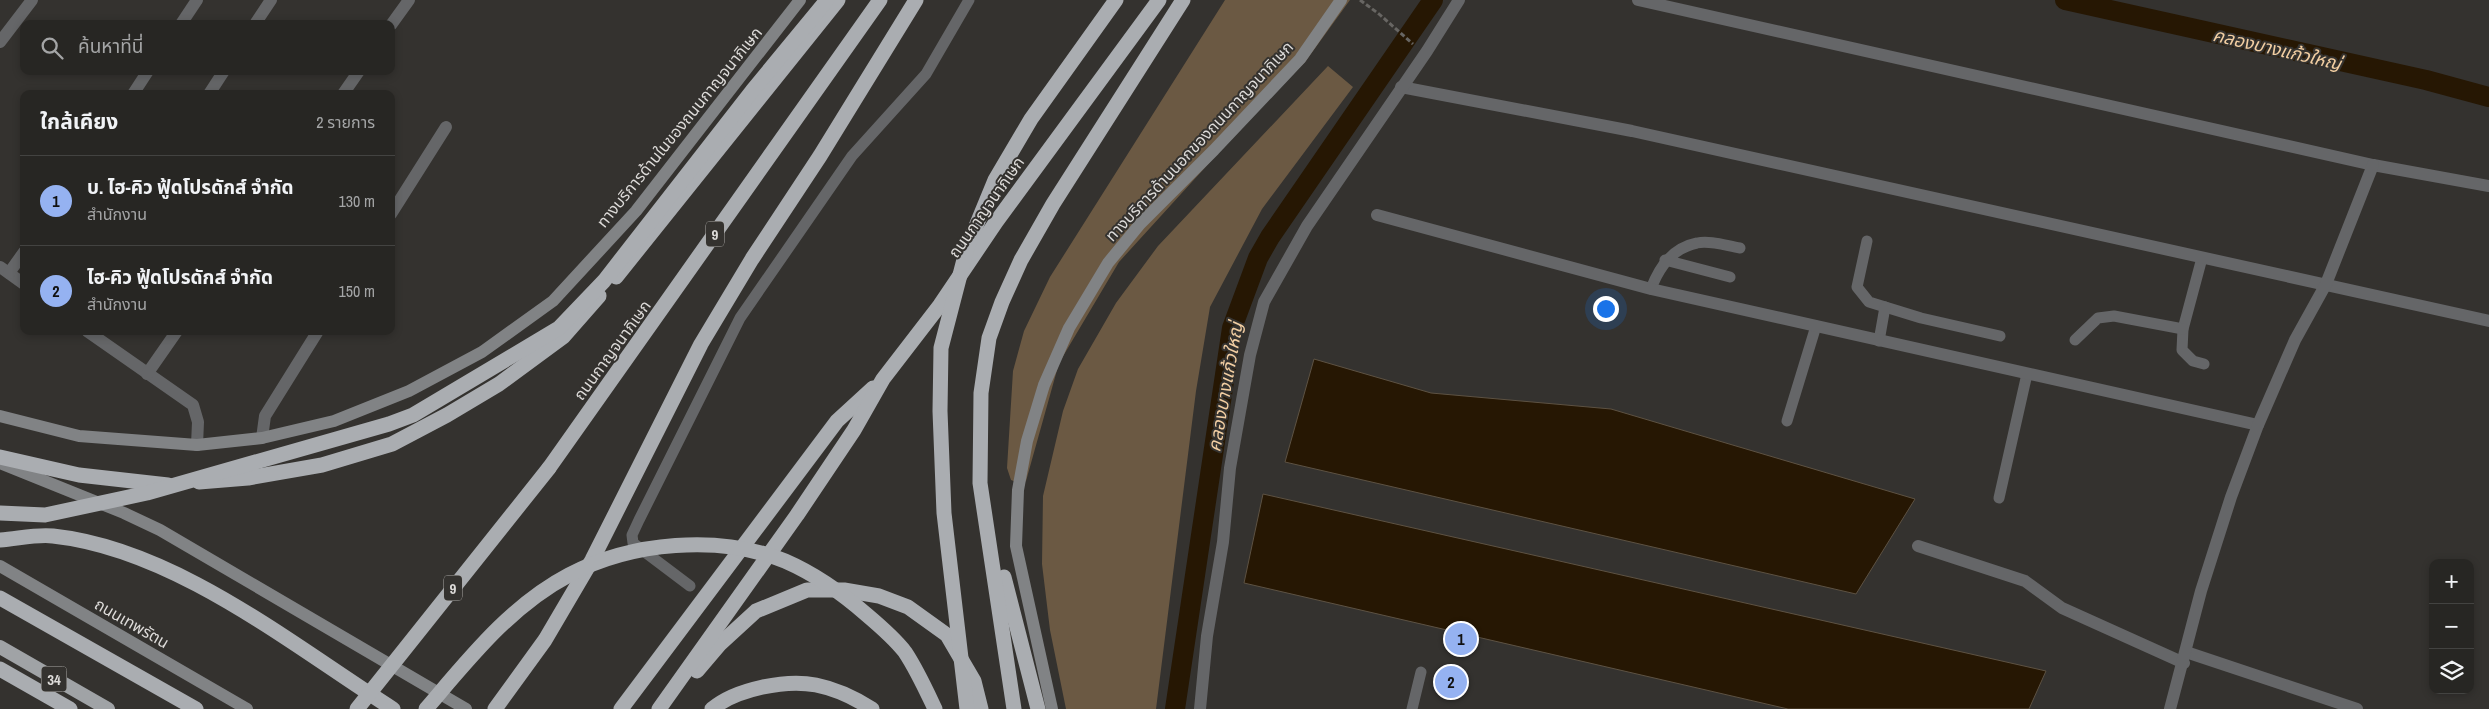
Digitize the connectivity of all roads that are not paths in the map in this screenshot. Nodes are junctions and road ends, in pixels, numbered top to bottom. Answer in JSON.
{"nodes":[{"id":1,"x":32,"y":0,"type":"edge"},
{"id":2,"x":197,"y":0,"type":"edge"},
{"id":3,"x":271,"y":0,"type":"edge"},
{"id":4,"x":409,"y":0,"type":"edge"},
{"id":5,"x":800,"y":0,"type":"edge"},
{"id":6,"x":828,"y":0,"type":"edge"},
{"id":7,"x":838,"y":0,"type":"edge"},
{"id":8,"x":880,"y":0,"type":"edge"},
{"id":9,"x":916,"y":0,"type":"edge"},
{"id":10,"x":969,"y":0,"type":"edge"},
{"id":11,"x":1116,"y":0,"type":"edge"},
{"id":12,"x":1159,"y":0,"type":"edge"},
{"id":13,"x":1183,"y":0,"type":"edge"},
{"id":14,"x":1341,"y":0,"type":"edge"},
{"id":15,"x":1459,"y":0,"type":"edge"},
{"id":16,"x":1638,"y":0,"type":"edge"},
{"id":17,"x":184,"y":20,"type":"edge"},
{"id":18,"x":258,"y":20,"type":"edge"},
{"id":19,"x":395,"y":20,"type":"edge"},
{"id":20,"x":2,"y":34,"type":"edge"},
{"id":21,"x":145,"y":75,"type":"edge"},
{"id":22,"x":221,"y":75,"type":"edge"},
{"id":23,"x":356,"y":75,"type":"edge"},
{"id":24,"x":1401,"y":86,"type":"junction"},
{"id":25,"x":136,"y":90,"type":"edge"},
{"id":26,"x":212,"y":90,"type":"edge"},
{"id":27,"x":346,"y":90,"type":"edge"},
{"id":28,"x":446,"y":127,"type":"dead end"},
{"id":29,"x":2373,"y":165,"type":"junction"},
{"id":30,"x":2489,"y":186,"type":"edge"},
{"id":31,"x":395,"y":208,"type":"edge"},
{"id":32,"x":1377,"y":215,"type":"dead end"},
{"id":33,"x":1867,"y":241,"type":"dead end"},
{"id":34,"x":1740,"y":248,"type":"dead end"},
{"id":35,"x":20,"y":256,"type":"edge"},
{"id":36,"x":2202,"y":258,"type":"junction"},
{"id":37,"x":1665,"y":260,"type":"junction"},
{"id":38,"x":5,"y":270,"type":"edge"},
{"id":39,"x":1730,"y":277,"type":"dead end"},
{"id":40,"x":20,"y":281,"type":"edge"},
{"id":41,"x":2326,"y":284,"type":"junction"},
{"id":42,"x":1651,"y":289,"type":"junction"},
{"id":43,"x":1884,"y":307,"type":"junction"},
{"id":44,"x":2489,"y":322,"type":"edge"},
{"id":45,"x":1816,"y":326,"type":"junction"},
{"id":46,"x":2184,"y":329,"type":"junction"},
{"id":47,"x":93,"y":335,"type":"edge"},
{"id":48,"x":174,"y":335,"type":"edge"},
{"id":49,"x":316,"y":335,"type":"edge"},
{"id":50,"x":2000,"y":336,"type":"dead end"},
{"id":51,"x":1879,"y":340,"type":"junction"},
{"id":52,"x":2075,"y":340,"type":"dead end"},
{"id":53,"x":2204,"y":364,"type":"dead end"},
{"id":54,"x":147,"y":374,"type":"junction"},
{"id":55,"x":2027,"y":374,"type":"junction"},
{"id":56,"x":883,"y":379,"type":"junction"},
{"id":57,"x":0,"y":416,"type":"edge"},
{"id":58,"x":1787,"y":420,"type":"dead end"},
{"id":59,"x":2258,"y":425,"type":"junction"},
{"id":60,"x":262,"y":438,"type":"junction"},
{"id":61,"x":197,"y":445,"type":"junction"},
{"id":62,"x":0,"y":457,"type":"edge"},
{"id":63,"x":0,"y":463,"type":"edge"},
{"id":64,"x":980,"y":483,"type":"junction"},
{"id":65,"x":1999,"y":498,"type":"dead end"},
{"id":66,"x":0,"y":513,"type":"edge"},
{"id":67,"x":0,"y":540,"type":"edge"},
{"id":68,"x":1918,"y":546,"type":"dead end"},
{"id":69,"x":0,"y":566,"type":"edge"},
{"id":70,"x":690,"y":586,"type":"dead end"},
{"id":71,"x":0,"y":598,"type":"edge"},
{"id":72,"x":0,"y":647,"type":"edge"},
{"id":73,"x":2185,"y":658,"type":"junction"},
{"id":74,"x":0,"y":670,"type":"edge"},
{"id":75,"x":1421,"y":672,"type":"dead end"},
{"id":76,"x":70,"y":709,"type":"edge"},
{"id":77,"x":108,"y":709,"type":"edge"},
{"id":78,"x":196,"y":709,"type":"edge"},
{"id":79,"x":247,"y":709,"type":"edge"},
{"id":80,"x":357,"y":709,"type":"edge"},
{"id":81,"x":393,"y":709,"type":"edge"},
{"id":82,"x":426,"y":709,"type":"edge"},
{"id":83,"x":466,"y":709,"type":"edge"},
{"id":84,"x":495,"y":709,"type":"edge"},
{"id":85,"x":621,"y":709,"type":"edge"},
{"id":86,"x":659,"y":709,"type":"edge"},
{"id":87,"x":666,"y":709,"type":"edge"},
{"id":88,"x":712,"y":709,"type":"edge"},
{"id":89,"x":872,"y":709,"type":"edge"},
{"id":90,"x":935,"y":709,"type":"edge"},
{"id":91,"x":967,"y":709,"type":"edge"},
{"id":92,"x":981,"y":709,"type":"edge"},
{"id":93,"x":1014,"y":709,"type":"edge"},
{"id":94,"x":1038,"y":709,"type":"edge"},
{"id":95,"x":1052,"y":709,"type":"edge"},
{"id":96,"x":1200,"y":709,"type":"edge"},
{"id":97,"x":1412,"y":709,"type":"edge"},
{"id":98,"x":2170,"y":709,"type":"edge"},
{"id":99,"x":2357,"y":709,"type":"edge"}],
"edges":[{"from":1,"to":20,"type":"street"},
{"from":2,"to":17,"type":"street"},
{"from":3,"to":18,"type":"street"},
{"from":4,"to":19,"type":"street"},
{"from":5,"to":60,"type":"main road","name":"ทางบริการด้านในของถนนกาญจนาภิเษก"},
{"from":6,"to":66,"type":"highway","bridge":true},
{"from":7,"to":62,"type":"highway"},
{"from":8,"to":80,"type":"highway","name":"ถนนกาญจนาภิเษก","number":"9","bridge":true},
{"from":9,"to":84,"type":"highway","bridge":true},
{"from":10,"to":70,"type":"lane"},
{"from":11,"to":91,"type":"highway","bridge":true},
{"from":12,"to":56,"type":"highway","name":"ถนนกาญจนาภิเษก"},
{"from":13,"to":64,"type":"highway"},
{"from":14,"to":95,"type":"main road","name":"ทางบริการด้านนอกของถนนกาญจนาภิเษก"},
{"from":15,"to":24,"type":"street"},
{"from":16,"to":29,"type":"street"},
{"from":21,"to":25,"type":"street"},
{"from":22,"to":26,"type":"street"},
{"from":23,"to":27,"type":"street"},
{"from":24,"to":36,"type":"street"},
{"from":24,"to":96,"type":"street"},
{"from":28,"to":31,"type":"street"},
{"from":29,"to":30,"type":"street"},
{"from":29,"to":41,"type":"street"},
{"from":32,"to":42,"type":"street"},
{"from":33,"to":43,"type":"lane"},
{"from":34,"to":37,"type":"lane"},
{"from":35,"to":38,"type":"street"},
{"from":36,"to":41,"type":"street"},
{"from":36,"to":46,"type":"lane"},
{"from":37,"to":39,"type":"lane"},
{"from":37,"to":42,"type":"lane"},
{"from":38,"to":40,"type":"street"},
{"from":41,"to":44,"type":"street"},
{"from":41,"to":59,"type":"street"},
{"from":42,"to":45,"type":"street"},
{"from":43,"to":50,"type":"lane"},
{"from":43,"to":51,"type":"lane"},
{"from":45,"to":51,"type":"street"},
{"from":45,"to":58,"type":"lane"},
{"from":46,"to":52,"type":"lane"},
{"from":46,"to":53,"type":"lane"},
{"from":47,"to":54,"type":"street"},
{"from":48,"to":54,"type":"street"},
{"from":49,"to":60,"type":"street"},
{"from":51,"to":55,"type":"street"},
{"from":54,"to":61,"type":"street"},
{"from":55,"to":59,"type":"street"},
{"from":55,"to":65,"type":"lane"},
{"from":56,"to":85,"type":"highway"},
{"from":56,"to":86,"type":"highway","name":"ถนนกาญจนาภิเษก"},
{"from":57,"to":61,"type":"main road","name":"ทางบริการด้านในของถนนกาญจนาภิเษก"},
{"from":59,"to":73,"type":"street"},
{"from":60,"to":61,"type":"main road","name":"ทางบริการด้านในของถนนกาญจนาภิเษก"},
{"from":63,"to":83,"type":"main road"},
{"from":64,"to":93,"type":"highway"},
{"from":64,"to":94,"type":"highway"},
{"from":67,"to":81,"type":"highway"},
{"from":68,"to":73,"type":"street"},
{"from":69,"to":79,"type":"main road","name":"ถนนเทพรัตน"},
{"from":71,"to":78,"type":"highway"},
{"from":72,"to":77,"type":"highway","number":"34"},
{"from":73,"to":98,"type":"street"},
{"from":73,"to":99,"type":"street"},
{"from":74,"to":76,"type":"highway"},
{"from":75,"to":97,"type":"lane"},
{"from":82,"to":90,"type":"highway","bridge":true},
{"from":87,"to":92,"type":"highway","bridge":true},
{"from":88,"to":89,"type":"highway"}]}
